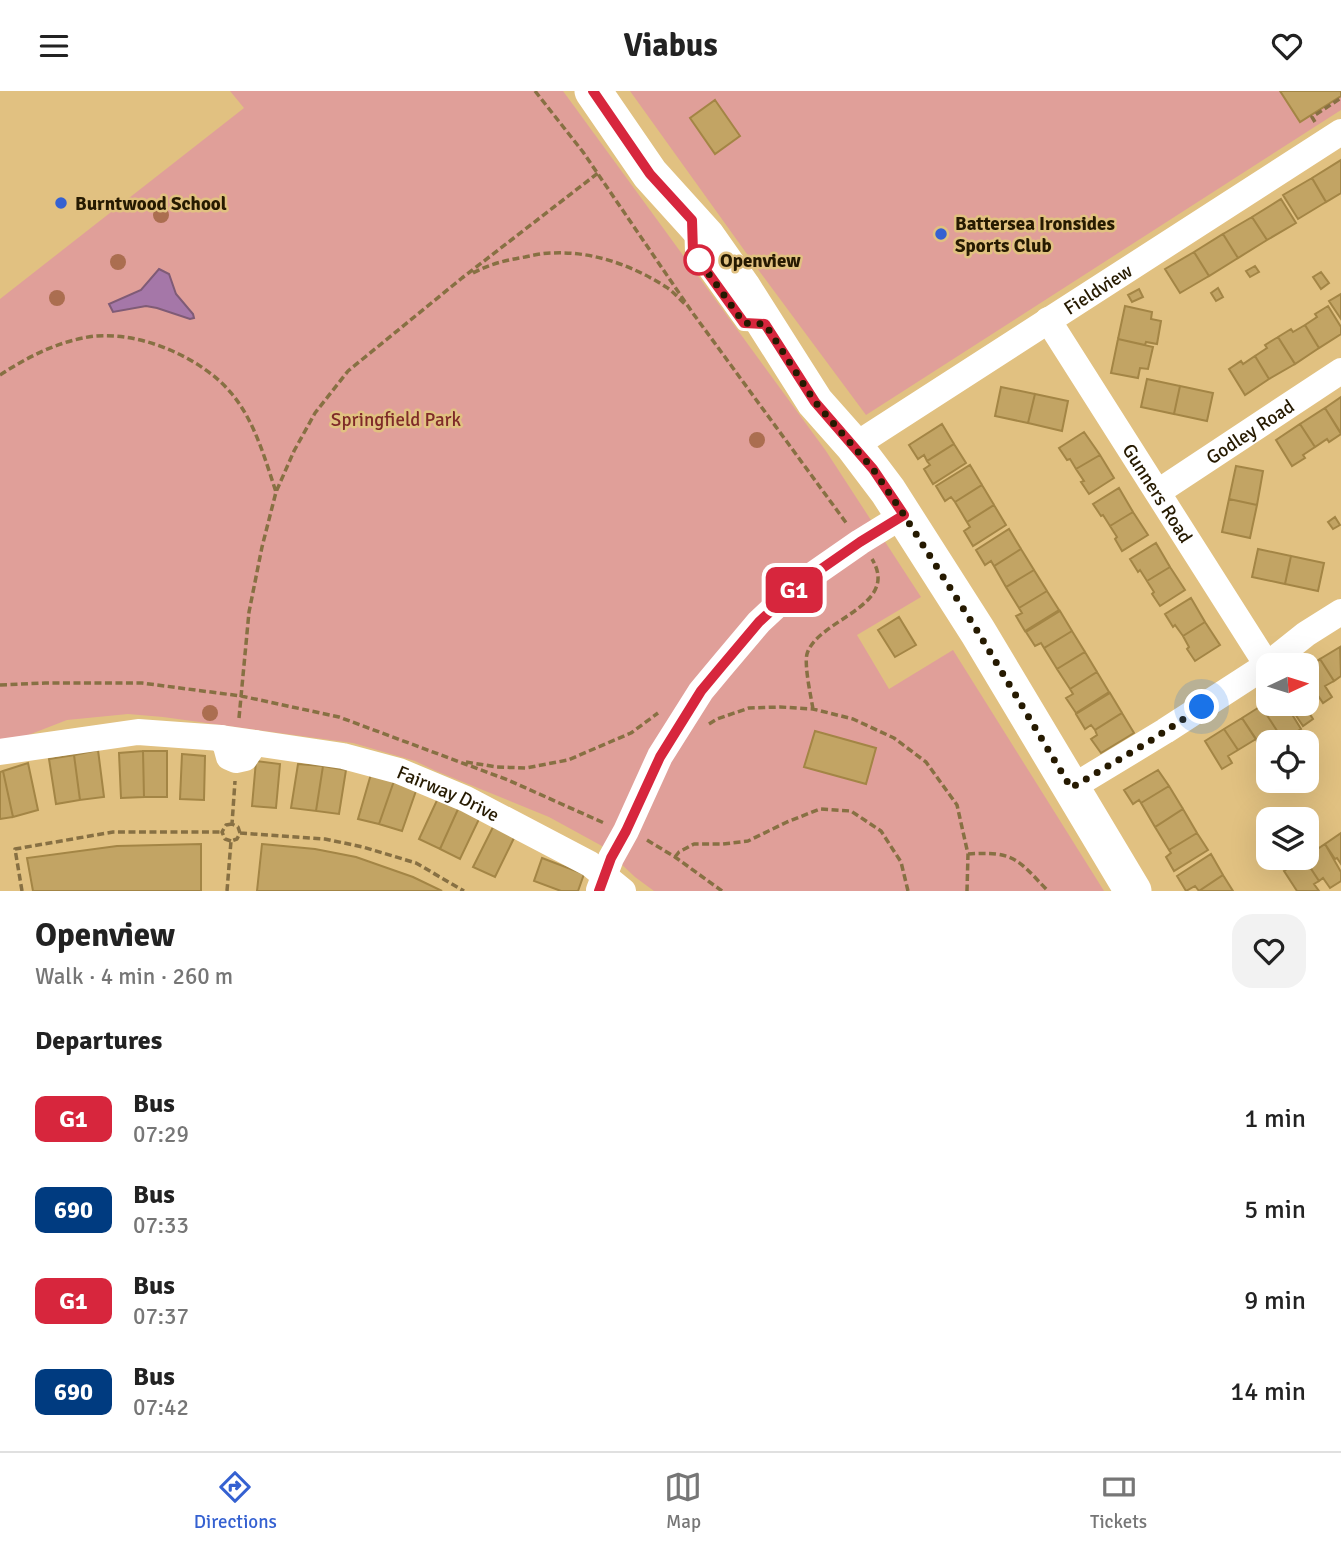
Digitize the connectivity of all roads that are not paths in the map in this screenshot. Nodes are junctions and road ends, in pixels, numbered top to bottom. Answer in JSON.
{"nodes":[{"id":1,"x":602,"y":103,"type":"edge"},
{"id":2,"x":1341,"y":132,"type":"edge"},
{"id":3,"x":1048,"y":320,"type":"junction"},
{"id":4,"x":1341,"y":371,"type":"edge"},
{"id":5,"x":854,"y":446,"type":"junction"},
{"id":6,"x":1158,"y":492,"type":"junction"},
{"id":7,"x":904,"y":515,"type":"junction"},
{"id":8,"x":1341,"y":612,"type":"edge"},
{"id":9,"x":1259,"y":653,"type":"edge"},
{"id":10,"x":1282,"y":653,"type":"edge"},
{"id":11,"x":1256,"y":672,"type":"edge"},
{"id":12,"x":0,"y":752,"type":"edge"},
{"id":13,"x":1071,"y":788,"type":"junction"},
{"id":14,"x":609,"y":886,"type":"edge"},
{"id":15,"x":1133,"y":891,"type":"edge"}],
"edges":[{"from":1,"to":5,"type":"main road"},
{"from":2,"to":3,"type":"street","name":"Fieldview"},
{"from":3,"to":5,"type":"street","name":"Fieldview"},
{"from":3,"to":6,"type":"street","name":"Gunners Road"},
{"from":4,"to":6,"type":"street","name":"Godley Road"},
{"from":5,"to":7,"type":"main road"},
{"from":6,"to":9,"type":"street","name":"Gunners Road"},
{"from":7,"to":13,"type":"main road"},
{"from":7,"to":14,"type":"street"},
{"from":8,"to":10,"type":"street"},
{"from":11,"to":13,"type":"street"},
{"from":12,"to":14,"type":"street","name":"Fairway Drive"},
{"from":13,"to":15,"type":"main road"}]}
